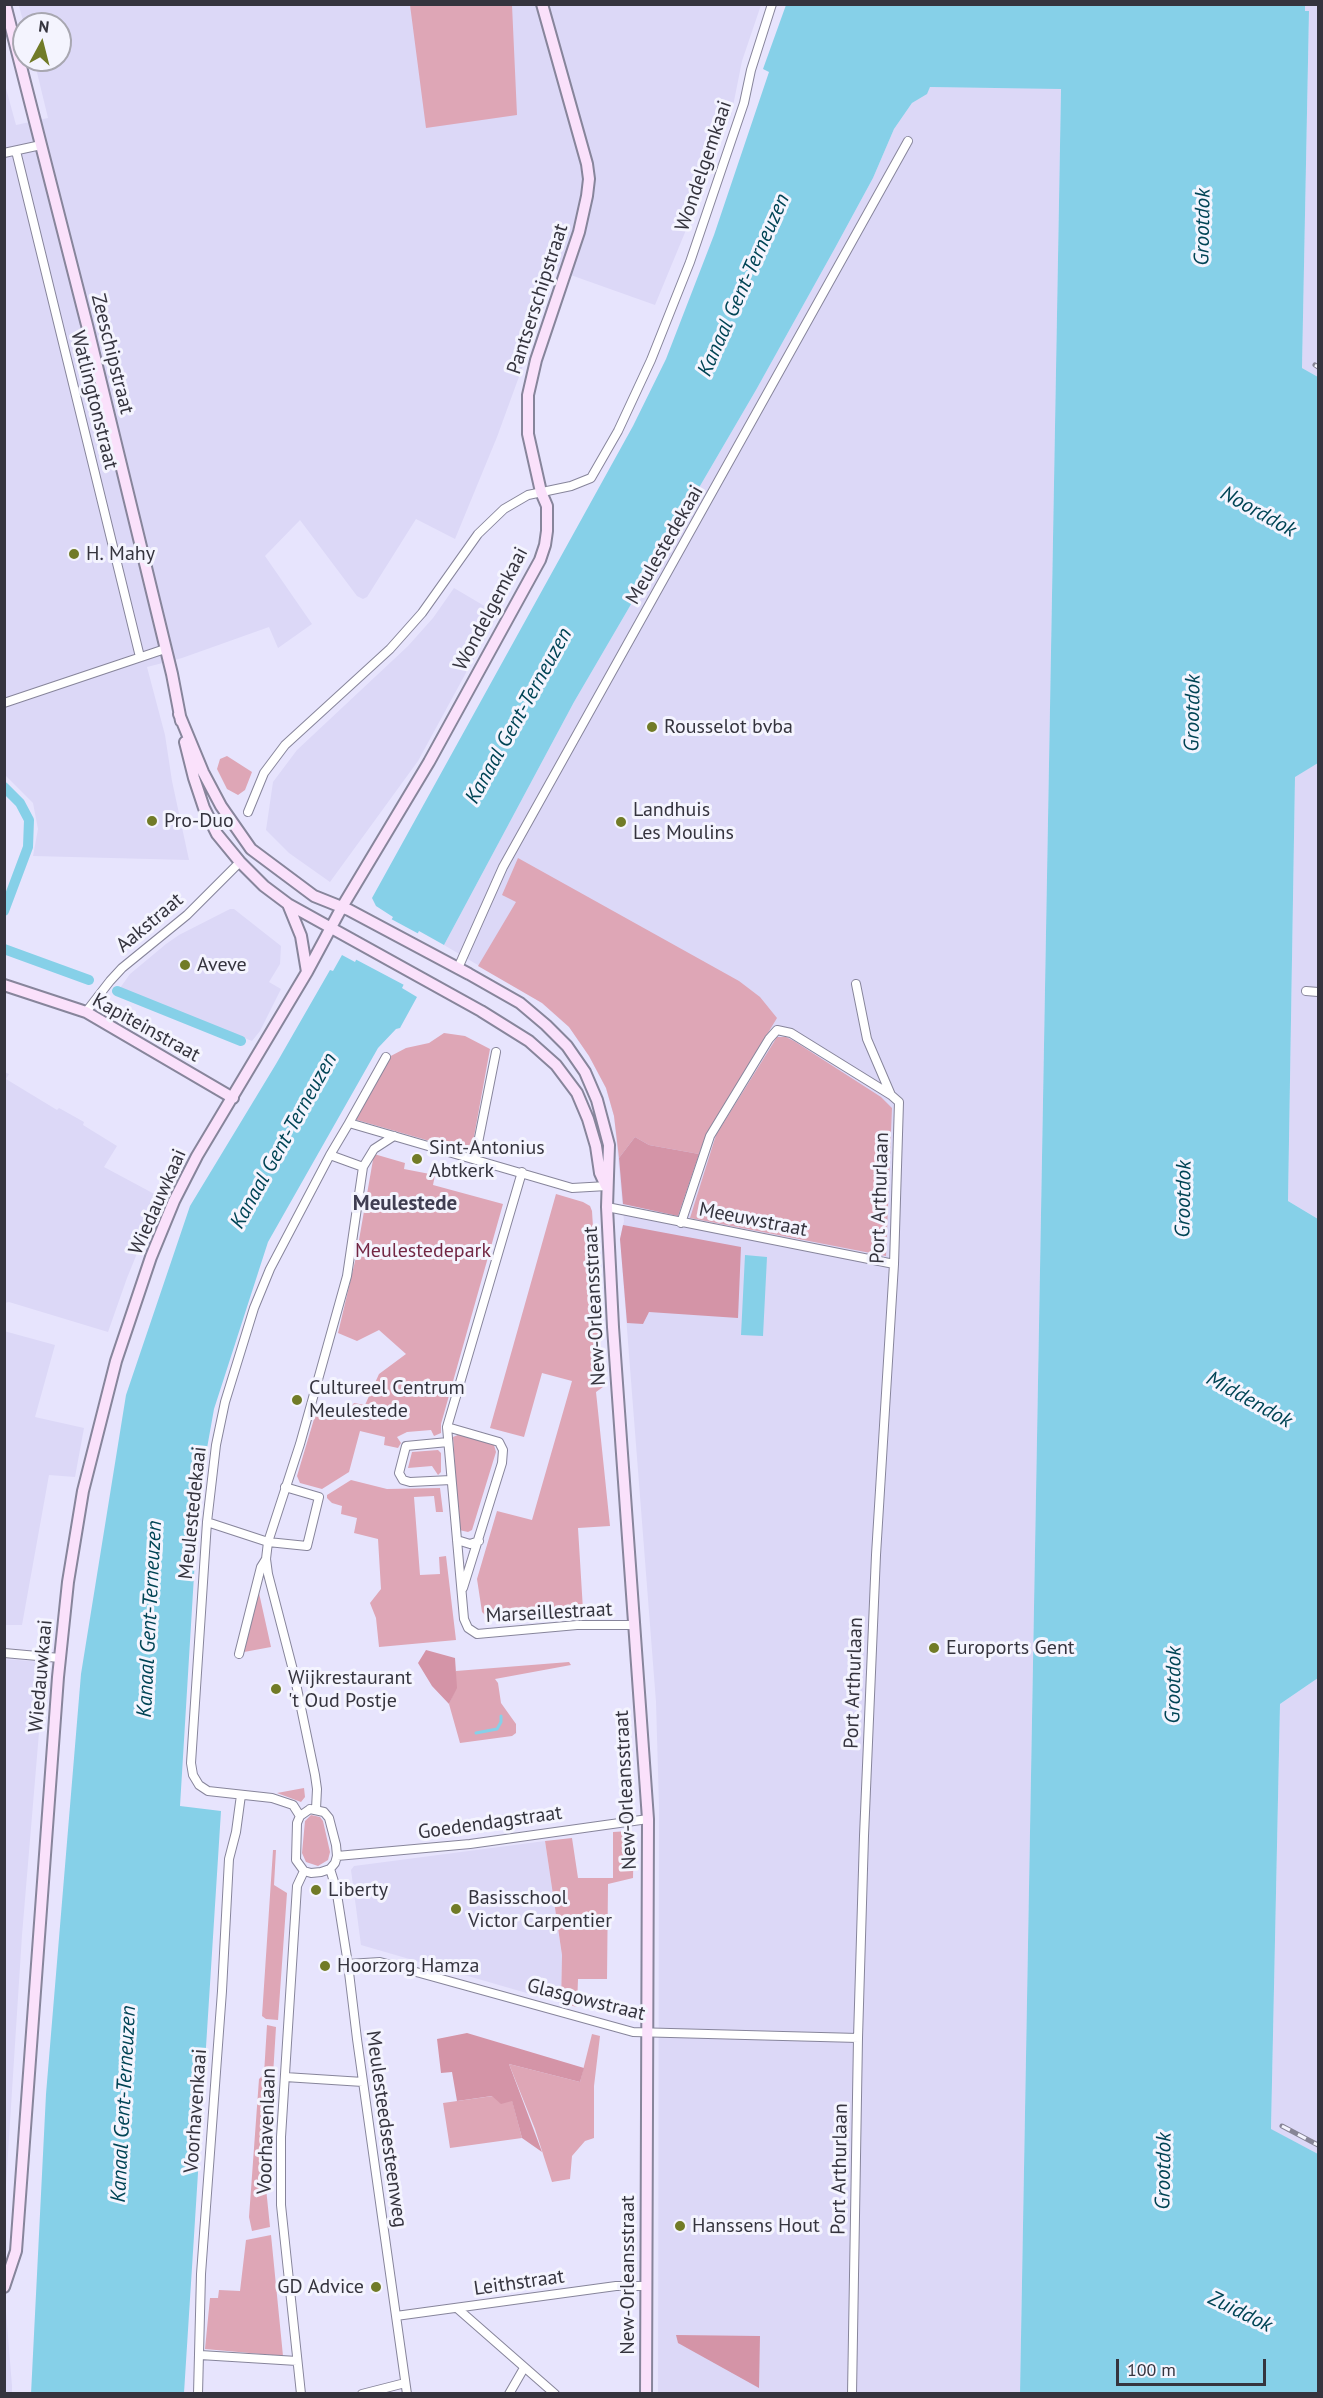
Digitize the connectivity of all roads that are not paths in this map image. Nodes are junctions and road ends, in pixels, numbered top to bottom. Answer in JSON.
{"nodes":[{"id":1,"x":5,"y":4,"type":"edge"},
{"id":2,"x":542,"y":4,"type":"edge"},
{"id":3,"x":772,"y":4,"type":"edge"},
{"id":4,"x":908,"y":141,"type":"dead end"},
{"id":5,"x":41,"y":145,"type":"junction"},
{"id":6,"x":16,"y":151,"type":"junction"},
{"id":7,"x":4,"y":153,"type":"edge"},
{"id":8,"x":541,"y":492,"type":"junction"},
{"id":9,"x":165,"y":649,"type":"junction"},
{"id":10,"x":140,"y":657,"type":"junction"},
{"id":11,"x":4,"y":703,"type":"edge"},
{"id":12,"x":179,"y":714,"type":"junction"},
{"id":13,"x":248,"y":812,"type":"dead end"},
{"id":14,"x":240,"y":862,"type":"junction"},
{"id":15,"x":288,"y":904,"type":"junction"},
{"id":16,"x":342,"y":907,"type":"junction"},
{"id":17,"x":331,"y":928,"type":"junction"},
{"id":18,"x":458,"y":968,"type":"junction"},
{"id":19,"x":307,"y":972,"type":"junction"},
{"id":20,"x":855,"y":984,"type":"dead end"},
{"id":21,"x":4,"y":985,"type":"edge"},
{"id":22,"x":1306,"y":991,"type":"dead end"},
{"id":23,"x":1318,"y":992,"type":"edge"},
{"id":24,"x":86,"y":1012,"type":"junction"},
{"id":25,"x":496,"y":1052,"type":"dead end"},
{"id":26,"x":386,"y":1057,"type":"dead end"},
{"id":27,"x":891,"y":1095,"type":"junction"},
{"id":28,"x":233,"y":1098,"type":"junction"},
{"id":29,"x":349,"y":1123,"type":"junction"},
{"id":30,"x":392,"y":1135,"type":"junction"},
{"id":31,"x":330,"y":1155,"type":"junction"},
{"id":32,"x":475,"y":1158,"type":"junction"},
{"id":33,"x":363,"y":1167,"type":"junction"},
{"id":34,"x":522,"y":1172,"type":"junction"},
{"id":35,"x":607,"y":1186,"type":"junction"},
{"id":36,"x":607,"y":1207,"type":"junction"},
{"id":37,"x":681,"y":1223,"type":"junction"},
{"id":38,"x":894,"y":1264,"type":"junction"},
{"id":39,"x":447,"y":1427,"type":"junction"},
{"id":40,"x":448,"y":1442,"type":"junction"},
{"id":41,"x":452,"y":1480,"type":"junction"},
{"id":42,"x":285,"y":1487,"type":"junction"},
{"id":43,"x":207,"y":1522,"type":"junction"},
{"id":44,"x":457,"y":1540,"type":"junction"},
{"id":45,"x":479,"y":1541,"type":"junction"},
{"id":46,"x":268,"y":1542,"type":"junction"},
{"id":47,"x":266,"y":1559,"type":"junction"},
{"id":48,"x":462,"y":1592,"type":"junction"},
{"id":49,"x":634,"y":1625,"type":"junction"},
{"id":50,"x":4,"y":1653,"type":"edge"},
{"id":51,"x":239,"y":1654,"type":"dead end"},
{"id":52,"x":60,"y":1658,"type":"junction"},
{"id":53,"x":241,"y":1799,"type":"junction"},
{"id":54,"x":316,"y":1809,"type":"junction"},
{"id":55,"x":300,"y":1816,"type":"junction"},
{"id":56,"x":648,"y":1819,"type":"junction"},
{"id":57,"x":337,"y":1856,"type":"junction"},
{"id":58,"x":330,"y":1869,"type":"junction"},
{"id":59,"x":304,"y":1871,"type":"junction"},
{"id":60,"x":348,"y":1964,"type":"junction"},
{"id":61,"x":647,"y":2033,"type":"junction"},
{"id":62,"x":858,"y":2038,"type":"junction"},
{"id":63,"x":285,"y":2077,"type":"junction"},
{"id":64,"x":363,"y":2082,"type":"junction"},
{"id":65,"x":646,"y":2286,"type":"junction"},
{"id":66,"x":4,"y":2287,"type":"edge"},
{"id":67,"x":458,"y":2309,"type":"junction"},
{"id":68,"x":396,"y":2316,"type":"junction"},
{"id":69,"x":200,"y":2355,"type":"junction"},
{"id":70,"x":297,"y":2361,"type":"junction"},
{"id":71,"x":524,"y":2368,"type":"junction"},
{"id":72,"x":405,"y":2383,"type":"junction"},
{"id":73,"x":198,"y":2394,"type":"edge"},
{"id":74,"x":301,"y":2394,"type":"edge"},
{"id":75,"x":362,"y":2394,"type":"edge"},
{"id":76,"x":407,"y":2394,"type":"edge"},
{"id":77,"x":509,"y":2394,"type":"edge"},
{"id":78,"x":555,"y":2394,"type":"edge"},
{"id":79,"x":646,"y":2394,"type":"edge"},
{"id":80,"x":852,"y":2394,"type":"edge"}],
"edges":[{"from":1,"to":5,"type":"main road","name":"Zeeschipstraat"},
{"from":2,"to":8,"type":"main road","name":"Pantserschipstraat"},
{"from":3,"to":8,"type":"street","name":"Wondelgemkaai"},
{"from":4,"to":18,"type":"street","name":"Meulestedekaai"},
{"from":5,"to":6,"type":"street"},
{"from":5,"to":9,"type":"main road","name":"Zeeschipstraat"},
{"from":6,"to":7,"type":"street"},
{"from":6,"to":10,"type":"street","name":"Watlingtonstraat"},
{"from":8,"to":13,"type":"street"},
{"from":8,"to":16,"type":"main road","name":"Wondelgemkaai"},
{"from":9,"to":10,"type":"street"},
{"from":9,"to":12,"type":"main road","name":"Zeeschipstraat"},
{"from":10,"to":11,"type":"street"},
{"from":12,"to":14,"type":"main road","name":"Zeeschipstraat"},
{"from":12,"to":16,"type":"main road","name":"Zeeschipstraat"},
{"from":14,"to":15,"type":"main road","name":"Zeeschipstraat"},
{"from":14,"to":24,"type":"street","name":"Aakstraat"},
{"from":15,"to":17,"type":"main road","name":"Zeeschipstraat"},
{"from":15,"to":19,"type":"main road"},
{"from":16,"to":17,"type":"main road","name":"Wondelgemkaai"},
{"from":16,"to":18,"type":"main road","name":"New-Orleansstraat"},
{"from":17,"to":19,"type":"main road","name":"Wondelgemkaai"},
{"from":17,"to":35,"type":"main road","name":"New-Orleansstraat"},
{"from":18,"to":35,"type":"main road","name":"New-Orleansstraat"},
{"from":19,"to":28,"type":"main road","name":"Wondelgemkaai"},
{"from":20,"to":27,"type":"street","name":"Port Arthurlaan"},
{"from":21,"to":24,"type":"main road","name":"Kapiteinstraat"},
{"from":22,"to":23,"type":"street"},
{"from":24,"to":28,"type":"main road","name":"Kapiteinstraat"},
{"from":25,"to":32,"type":"street"},
{"from":26,"to":29,"type":"street"},
{"from":27,"to":37,"type":"street"},
{"from":27,"to":38,"type":"street","name":"Port Arthurlaan"},
{"from":28,"to":52,"type":"main road","name":"Wiedauwkaai"},
{"from":29,"to":30,"type":"street"},
{"from":29,"to":31,"type":"street","name":"Meulestedekaai"},
{"from":30,"to":32,"type":"street"},
{"from":30,"to":33,"type":"street"},
{"from":31,"to":33,"type":"street"},
{"from":31,"to":43,"type":"street","name":"Meulestedekaai"},
{"from":32,"to":34,"type":"street"},
{"from":33,"to":42,"type":"street"},
{"from":34,"to":35,"type":"street"},
{"from":34,"to":39,"type":"street","name":"Marseillestraat"},
{"from":35,"to":36,"type":"main road","name":"New-Orleansstraat"},
{"from":36,"to":37,"type":"street","name":"Meeuwstraat"},
{"from":36,"to":49,"type":"main road","name":"New-Orleansstraat"},
{"from":37,"to":38,"type":"street","name":"Meeuwstraat"},
{"from":38,"to":62,"type":"street","name":"Port Arthurlaan"},
{"from":39,"to":40,"type":"street","name":"Marseillestraat"},
{"from":39,"to":45,"type":"street","name":"Marseillestraat"},
{"from":40,"to":41,"type":"street","name":"Marseillestraat"},
{"from":40,"to":41,"type":"street"},
{"from":41,"to":44,"type":"street","name":"Marseillestraat"},
{"from":42,"to":46,"type":"street"},
{"from":42,"to":46,"type":"street"},
{"from":43,"to":46,"type":"street"},
{"from":43,"to":53,"type":"street","name":"Meulestedekaai"},
{"from":44,"to":45,"type":"street"},
{"from":44,"to":48,"type":"street","name":"Marseillestraat"},
{"from":45,"to":48,"type":"street","name":"Marseillestraat"},
{"from":46,"to":47,"type":"street"},
{"from":47,"to":51,"type":"street"},
{"from":47,"to":54,"type":"street"},
{"from":48,"to":49,"type":"street","name":"Marseillestraat"},
{"from":49,"to":56,"type":"main road","name":"New-Orleansstraat"},
{"from":50,"to":52,"type":"street"},
{"from":52,"to":66,"type":"main road","name":"Wiedauwkaai"},
{"from":53,"to":55,"type":"street","name":"Meulestedekaai"},
{"from":53,"to":69,"type":"street","name":"Voorhavenkaai"},
{"from":54,"to":55,"type":"street"},
{"from":54,"to":57,"type":"street"},
{"from":55,"to":59,"type":"street"},
{"from":56,"to":57,"type":"street","name":"Goedendagstraat"},
{"from":56,"to":61,"type":"main road","name":"New-Orleansstraat"},
{"from":57,"to":58,"type":"street"},
{"from":58,"to":59,"type":"street"},
{"from":58,"to":60,"type":"street","name":"Meulesteedsesteenweg"},
{"from":59,"to":63,"type":"street","name":"Voorhavenlaan"},
{"from":60,"to":61,"type":"street","name":"Glasgowstraat"},
{"from":60,"to":64,"type":"street","name":"Meulesteedsesteenweg"},
{"from":61,"to":62,"type":"street","name":"Glasgowstraat"},
{"from":61,"to":65,"type":"main road","name":"New-Orleansstraat"},
{"from":62,"to":80,"type":"street","name":"Port Arthurlaan"},
{"from":63,"to":64,"type":"street"},
{"from":63,"to":70,"type":"street","name":"Voorhavenlaan"},
{"from":64,"to":68,"type":"street","name":"Meulesteedsesteenweg"},
{"from":65,"to":67,"type":"street","name":"Leithstraat"},
{"from":65,"to":79,"type":"main road","name":"New-Orleansstraat"},
{"from":67,"to":68,"type":"street","name":"Leithstraat"},
{"from":67,"to":71,"type":"street"},
{"from":68,"to":72,"type":"street","name":"Meulesteedsesteenweg"},
{"from":69,"to":70,"type":"street"},
{"from":69,"to":73,"type":"street","name":"Voorhavenkaai"},
{"from":70,"to":74,"type":"street","name":"Voorhavenlaan"},
{"from":71,"to":77,"type":"street"},
{"from":71,"to":78,"type":"street"},
{"from":72,"to":75,"type":"street"},
{"from":72,"to":76,"type":"street","name":"Meulesteedsesteenweg"}]}
